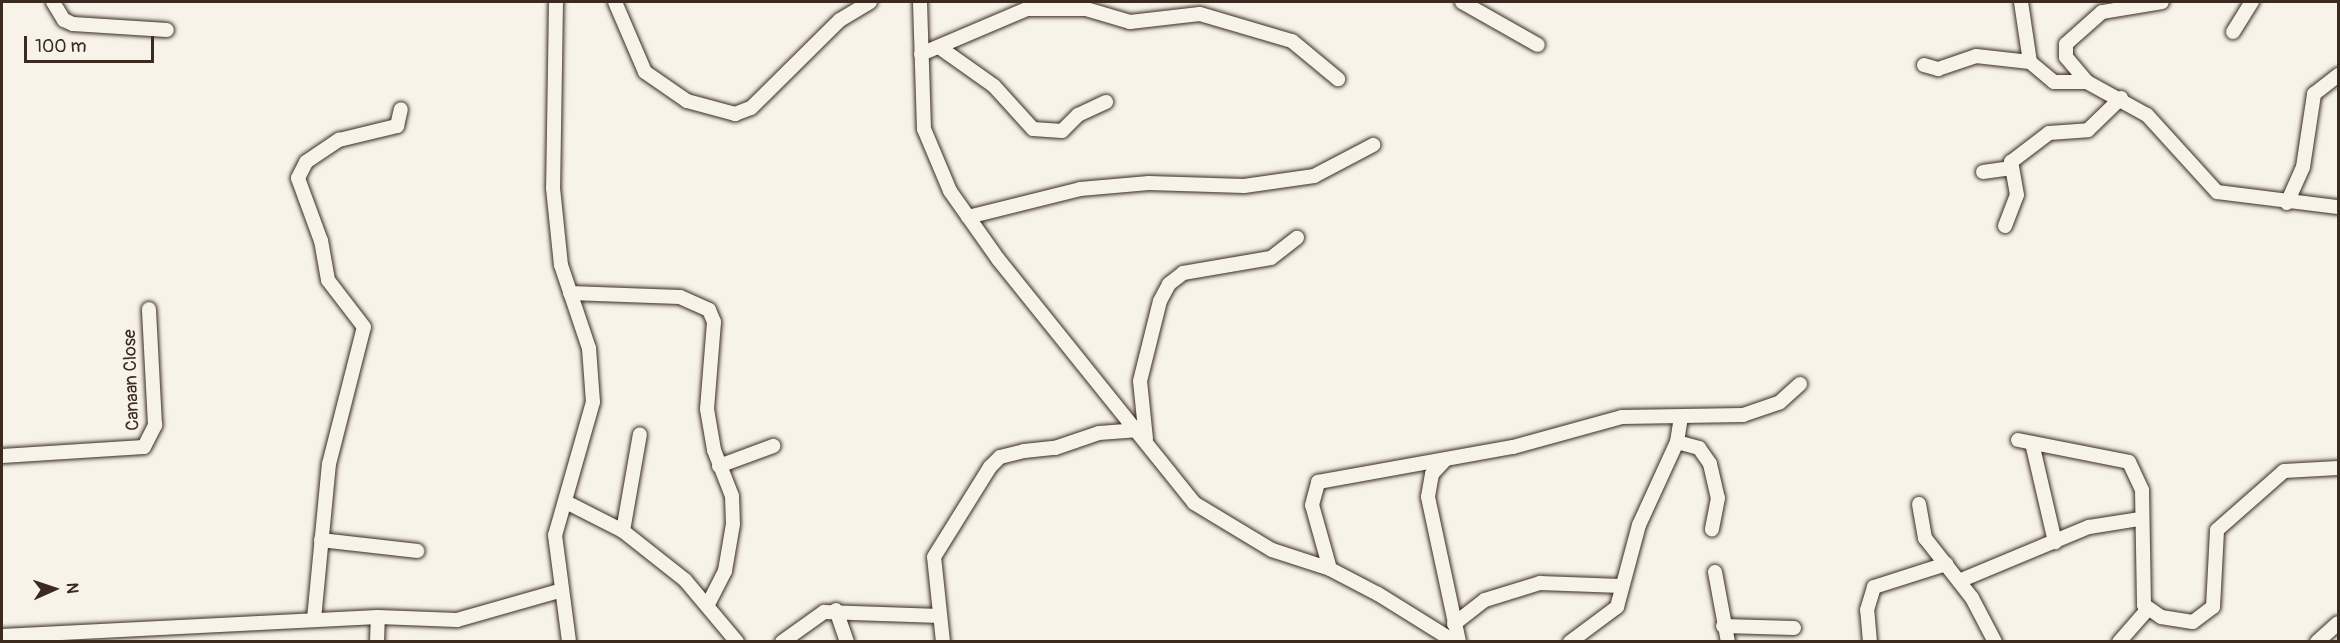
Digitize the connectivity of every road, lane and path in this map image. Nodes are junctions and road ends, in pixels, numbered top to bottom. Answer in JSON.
{"nodes":[{"id":1,"x":53,"y":2,"type":"edge"},
{"id":2,"x":556,"y":2,"type":"edge"},
{"id":3,"x":615,"y":2,"type":"edge"},
{"id":4,"x":870,"y":2,"type":"edge"},
{"id":5,"x":920,"y":2,"type":"edge"},
{"id":6,"x":1462,"y":2,"type":"edge"},
{"id":7,"x":2021,"y":2,"type":"edge"},
{"id":8,"x":2162,"y":2,"type":"edge"},
{"id":9,"x":2252,"y":2,"type":"edge"},
{"id":10,"x":1030,"y":5,"type":"edge"},
{"id":11,"x":167,"y":30,"type":"dead end"},
{"id":12,"x":2232,"y":32,"type":"dead end"},
{"id":13,"x":1538,"y":45,"type":"dead end"},
{"id":14,"x":939,"y":47,"type":"junction"},
{"id":15,"x":921,"y":54,"type":"junction"},
{"id":16,"x":2030,"y":62,"type":"junction"},
{"id":17,"x":1924,"y":64,"type":"dead end"},
{"id":18,"x":2338,"y":78,"type":"edge"},
{"id":19,"x":1338,"y":79,"type":"dead end"},
{"id":20,"x":2087,"y":82,"type":"junction"},
{"id":21,"x":2121,"y":98,"type":"junction"},
{"id":22,"x":1106,"y":102,"type":"dead end"},
{"id":23,"x":401,"y":110,"type":"dead end"},
{"id":24,"x":1373,"y":145,"type":"dead end"},
{"id":25,"x":2010,"y":168,"type":"junction"},
{"id":26,"x":1983,"y":172,"type":"dead end"},
{"id":27,"x":2287,"y":203,"type":"junction"},
{"id":28,"x":2338,"y":207,"type":"edge"},
{"id":29,"x":968,"y":217,"type":"junction"},
{"id":30,"x":2005,"y":226,"type":"dead end"},
{"id":31,"x":1297,"y":238,"type":"dead end"},
{"id":32,"x":570,"y":293,"type":"junction"},
{"id":33,"x":149,"y":309,"type":"dead end"},
{"id":34,"x":1800,"y":384,"type":"dead end"},
{"id":35,"x":1681,"y":417,"type":"junction"},
{"id":36,"x":1142,"y":434,"type":"junction"},
{"id":37,"x":640,"y":435,"type":"dead end"},
{"id":38,"x":2018,"y":440,"type":"dead end"},
{"id":39,"x":1677,"y":442,"type":"junction"},
{"id":40,"x":2032,"y":443,"type":"junction"},
{"id":41,"x":772,"y":446,"type":"dead end"},
{"id":42,"x":2,"y":456,"type":"edge"},
{"id":43,"x":1445,"y":460,"type":"junction"},
{"id":44,"x":719,"y":466,"type":"junction"},
{"id":45,"x":2338,"y":468,"type":"edge"},
{"id":46,"x":566,"y":502,"type":"junction"},
{"id":47,"x":1919,"y":504,"type":"dead end"},
{"id":48,"x":2140,"y":519,"type":"junction"},
{"id":49,"x":1712,"y":529,"type":"dead end"},
{"id":50,"x":623,"y":531,"type":"junction"},
{"id":51,"x":321,"y":540,"type":"junction"},
{"id":52,"x":2055,"y":542,"type":"junction"},
{"id":53,"x":417,"y":551,"type":"dead end"},
{"id":54,"x":1946,"y":564,"type":"junction"},
{"id":55,"x":1330,"y":569,"type":"junction"},
{"id":56,"x":556,"y":570,"type":"junction"},
{"id":57,"x":1715,"y":572,"type":"dead end"},
{"id":58,"x":1959,"y":582,"type":"junction"},
{"id":59,"x":1621,"y":586,"type":"junction"},
{"id":60,"x":559,"y":591,"type":"junction"},
{"id":61,"x":540,"y":598,"type":"junction"},
{"id":62,"x":709,"y":602,"type":"junction"},
{"id":63,"x":836,"y":610,"type":"junction"},
{"id":64,"x":2147,"y":610,"type":"junction"},
{"id":65,"x":940,"y":616,"type":"junction"},
{"id":66,"x":378,"y":617,"type":"junction"},
{"id":67,"x":314,"y":619,"type":"junction"},
{"id":68,"x":1454,"y":624,"type":"junction"},
{"id":69,"x":2338,"y":624,"type":"edge"},
{"id":70,"x":1723,"y":626,"type":"junction"},
{"id":71,"x":221,"y":627,"type":"junction"},
{"id":72,"x":1794,"y":628,"type":"dead end"},
{"id":73,"x":2,"y":636,"type":"edge"},
{"id":74,"x":220,"y":642,"type":"edge"},
{"id":75,"x":377,"y":642,"type":"edge"},
{"id":76,"x":569,"y":642,"type":"edge"},
{"id":77,"x":737,"y":642,"type":"edge"},
{"id":78,"x":782,"y":642,"type":"edge"},
{"id":79,"x":846,"y":642,"type":"edge"},
{"id":80,"x":943,"y":642,"type":"edge"},
{"id":81,"x":1457,"y":642,"type":"edge"},
{"id":82,"x":1570,"y":642,"type":"edge"},
{"id":83,"x":1728,"y":642,"type":"edge"},
{"id":84,"x":1870,"y":642,"type":"edge"},
{"id":85,"x":1995,"y":642,"type":"edge"},
{"id":86,"x":2119,"y":642,"type":"edge"},
{"id":87,"x":2317,"y":642,"type":"edge"}],
"edges":[{"from":1,"to":11,"type":"street"},
{"from":2,"to":32,"type":"street"},
{"from":3,"to":4,"type":"street"},
{"from":5,"to":15,"type":"street"},
{"from":6,"to":13,"type":"street"},
{"from":7,"to":16,"type":"street"},
{"from":8,"to":20,"type":"street"},
{"from":9,"to":12,"type":"street"},
{"from":10,"to":14,"type":"street"},
{"from":10,"to":19,"type":"street"},
{"from":14,"to":15,"type":"street"},
{"from":14,"to":22,"type":"street"},
{"from":15,"to":29,"type":"street"},
{"from":16,"to":17,"type":"street"},
{"from":16,"to":20,"type":"street"},
{"from":18,"to":27,"type":"street"},
{"from":20,"to":21,"type":"street"},
{"from":21,"to":25,"type":"street"},
{"from":21,"to":27,"type":"street"},
{"from":23,"to":51,"type":"street"},
{"from":24,"to":29,"type":"street"},
{"from":25,"to":26,"type":"street"},
{"from":25,"to":30,"type":"street"},
{"from":27,"to":28,"type":"street"},
{"from":29,"to":36,"type":"street"},
{"from":31,"to":36,"type":"street"},
{"from":32,"to":44,"type":"street"},
{"from":32,"to":46,"type":"street"},
{"from":33,"to":42,"type":"street","name":"Canaan Close"},
{"from":34,"to":35,"type":"street"},
{"from":35,"to":39,"type":"street"},
{"from":35,"to":43,"type":"street"},
{"from":36,"to":55,"type":"street"},
{"from":36,"to":65,"type":"street"},
{"from":37,"to":50,"type":"street"},
{"from":38,"to":40,"type":"street"},
{"from":39,"to":49,"type":"street"},
{"from":39,"to":59,"type":"street"},
{"from":40,"to":48,"type":"street"},
{"from":40,"to":52,"type":"street"},
{"from":41,"to":44,"type":"street"},
{"from":43,"to":55,"type":"street"},
{"from":43,"to":68,"type":"street"},
{"from":44,"to":62,"type":"street"},
{"from":45,"to":64,"type":"street"},
{"from":46,"to":50,"type":"street"},
{"from":46,"to":56,"type":"street"},
{"from":47,"to":54,"type":"street"},
{"from":48,"to":52,"type":"street"},
{"from":48,"to":64,"type":"street"},
{"from":50,"to":62,"type":"street"},
{"from":51,"to":53,"type":"street"},
{"from":51,"to":67,"type":"street"},
{"from":52,"to":58,"type":"street"},
{"from":54,"to":58,"type":"street"},
{"from":54,"to":84,"type":"street"},
{"from":55,"to":81,"type":"street"},
{"from":56,"to":60,"type":"street"},
{"from":56,"to":61,"type":"street"},
{"from":57,"to":70,"type":"street"},
{"from":58,"to":85,"type":"street"},
{"from":59,"to":68,"type":"street"},
{"from":59,"to":82,"type":"street"},
{"from":60,"to":61,"type":"street"},
{"from":60,"to":76,"type":"street"},
{"from":61,"to":66,"type":"street"},
{"from":62,"to":77,"type":"street"},
{"from":63,"to":65,"type":"street"},
{"from":63,"to":78,"type":"street"},
{"from":63,"to":79,"type":"street"},
{"from":64,"to":86,"type":"street"},
{"from":65,"to":80,"type":"street"},
{"from":66,"to":67,"type":"street"},
{"from":66,"to":75,"type":"street"},
{"from":67,"to":71,"type":"street"},
{"from":68,"to":81,"type":"street"},
{"from":69,"to":87,"type":"street"},
{"from":70,"to":72,"type":"street"},
{"from":70,"to":83,"type":"street"},
{"from":71,"to":73,"type":"street"},
{"from":71,"to":74,"type":"street"}]}
